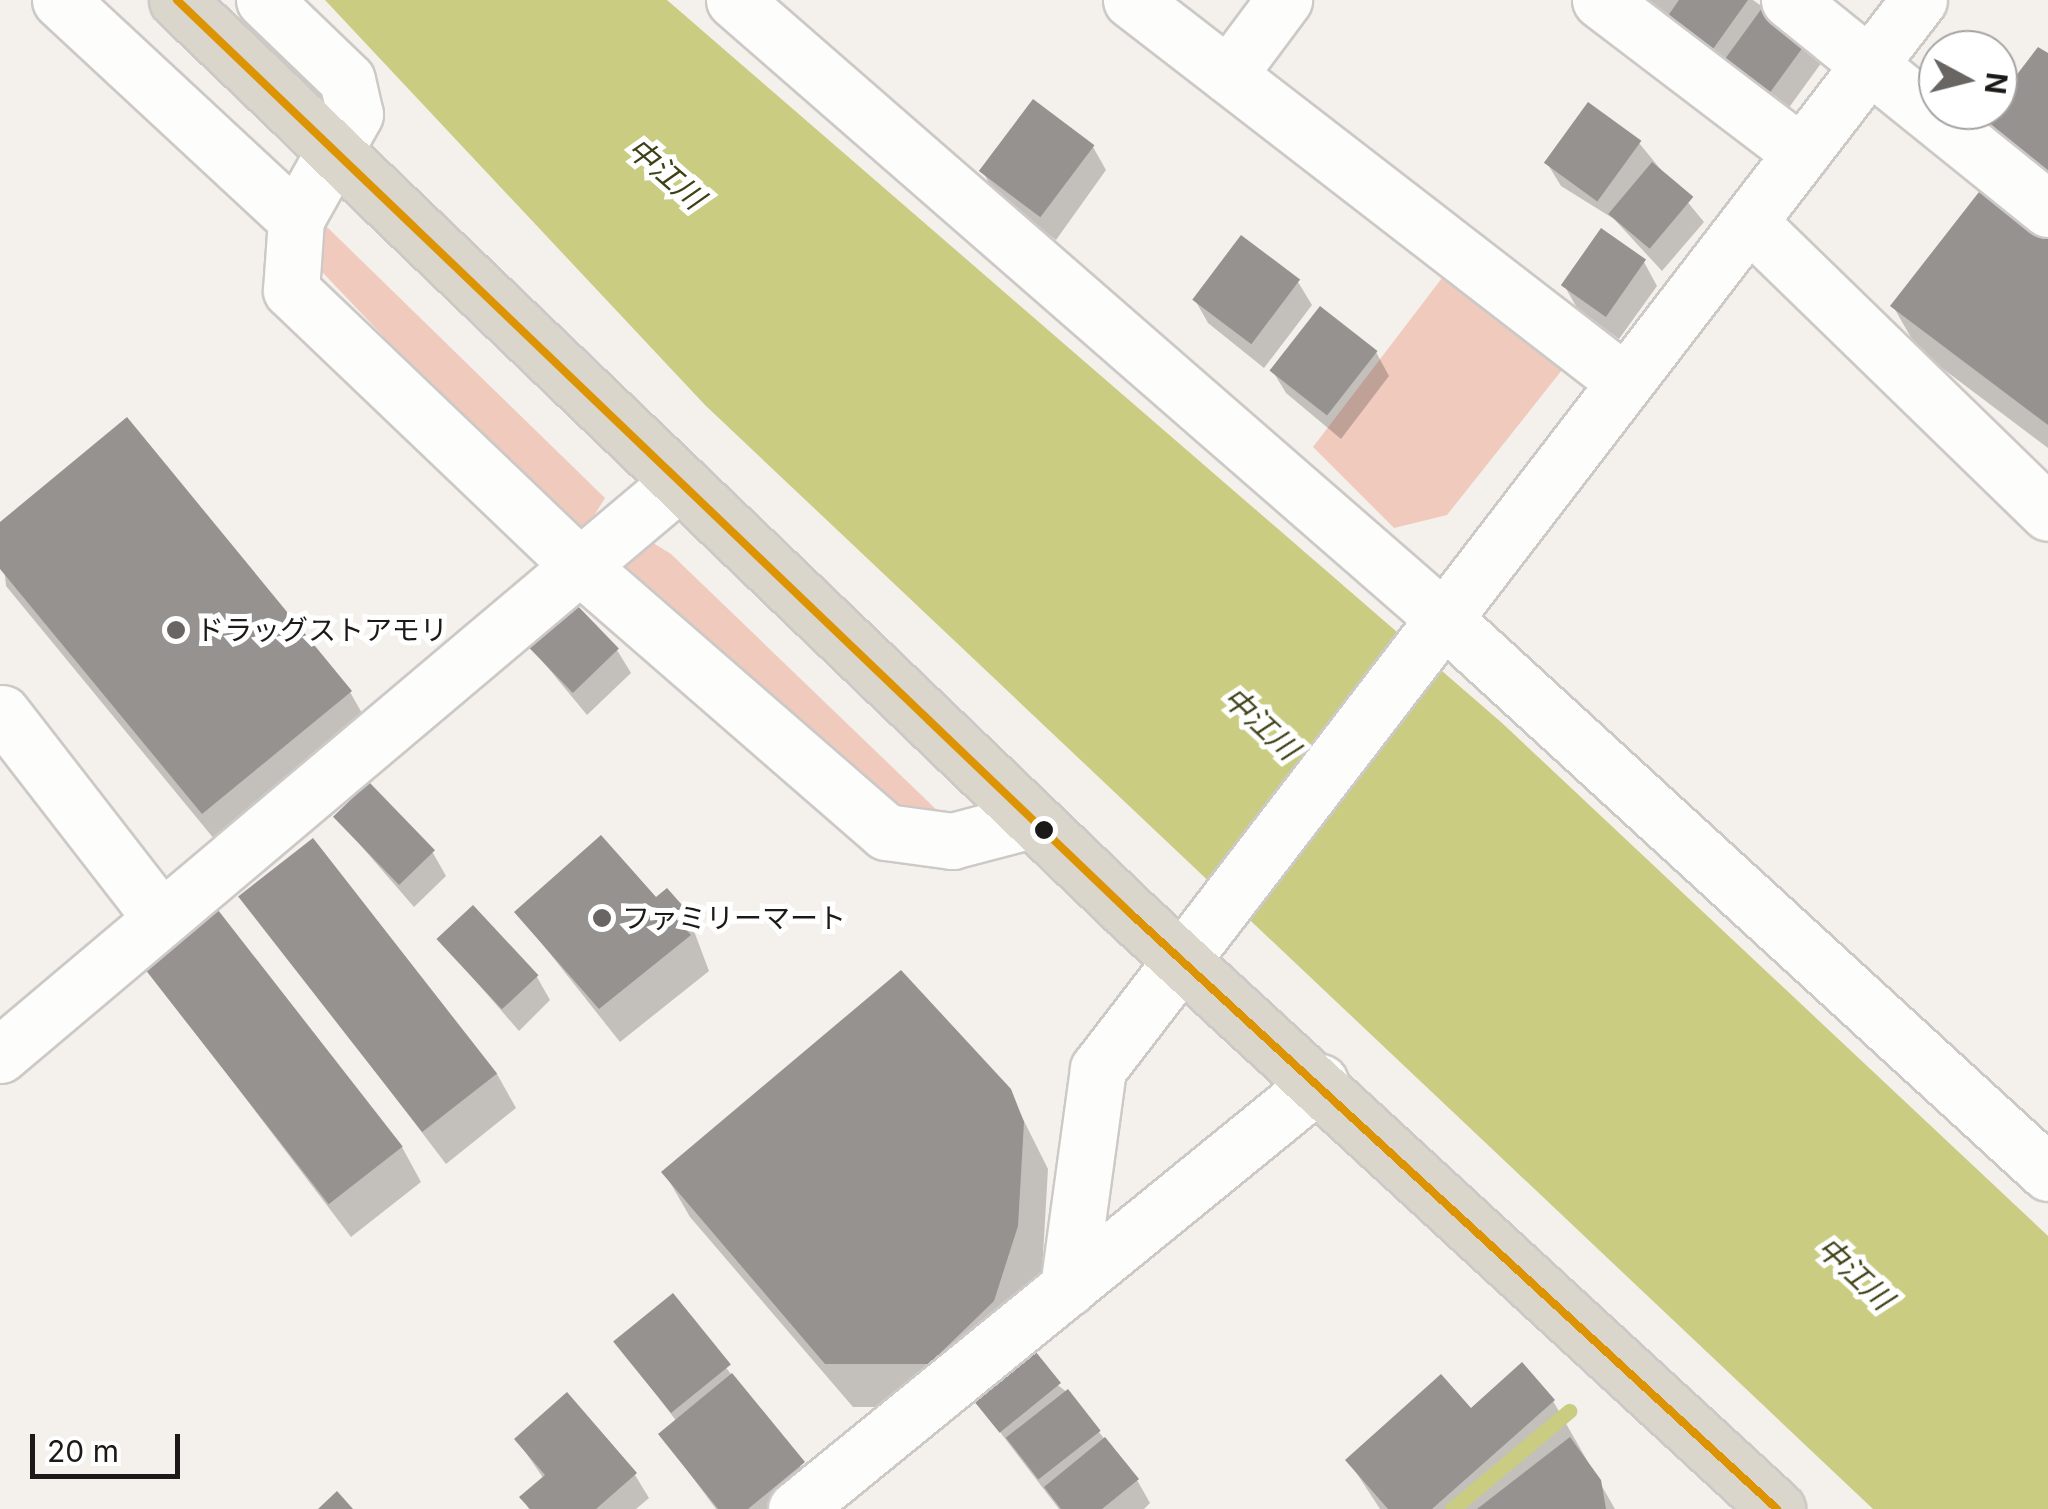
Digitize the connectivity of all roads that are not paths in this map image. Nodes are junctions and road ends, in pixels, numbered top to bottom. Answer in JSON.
{"nodes":[{"id":1,"x":60,"y":0,"type":"edge"},
{"id":2,"x":177,"y":0,"type":"edge"},
{"id":3,"x":264,"y":0,"type":"edge"},
{"id":4,"x":734,"y":0,"type":"edge"},
{"id":5,"x":1132,"y":0,"type":"edge"},
{"id":6,"x":1284,"y":0,"type":"edge"},
{"id":7,"x":1600,"y":0,"type":"edge"},
{"id":8,"x":1789,"y":0,"type":"edge"},
{"id":9,"x":1919,"y":0,"type":"edge"},
{"id":10,"x":1872,"y":64,"type":"junction"},
{"id":11,"x":1228,"y":75,"type":"junction"},
{"id":12,"x":338,"y":151,"type":"junction"},
{"id":13,"x":1801,"y":153,"type":"junction"},
{"id":14,"x":2048,"y":209,"type":"edge"},
{"id":15,"x":296,"y":219,"type":"junction"},
{"id":16,"x":1749,"y":222,"type":"junction"},
{"id":17,"x":1625,"y":382,"type":"junction"},
{"id":18,"x":677,"y":484,"type":"junction"},
{"id":19,"x":2048,"y":513,"type":"edge"},
{"id":20,"x":580,"y":566,"type":"junction"},
{"id":21,"x":1432,"y":631,"type":"junction"},
{"id":22,"x":2,"y":713,"type":"edge"},
{"id":23,"x":1032,"y":820,"type":"junction"},
{"id":24,"x":161,"y":918,"type":"junction"},
{"id":25,"x":1176,"y":957,"type":"junction"},
{"id":26,"x":1,"y":1052,"type":"edge"},
{"id":27,"x":1320,"y":1082,"type":"junction"},
{"id":28,"x":2048,"y":1173,"type":"edge"},
{"id":29,"x":1068,"y":1288,"type":"junction"},
{"id":30,"x":796,"y":1509,"type":"edge"},
{"id":31,"x":1776,"y":1509,"type":"edge"}],
"edges":[{"from":1,"to":15,"type":"street"},
{"from":2,"to":12,"type":"highway"},
{"from":3,"to":12,"type":"street"},
{"from":4,"to":21,"type":"street"},
{"from":5,"to":11,"type":"street"},
{"from":6,"to":11,"type":"street"},
{"from":7,"to":13,"type":"street"},
{"from":8,"to":10,"type":"street"},
{"from":9,"to":10,"type":"street"},
{"from":10,"to":13,"type":"street"},
{"from":10,"to":14,"type":"street"},
{"from":11,"to":17,"type":"street"},
{"from":12,"to":15,"type":"street"},
{"from":12,"to":18,"type":"highway"},
{"from":13,"to":16,"type":"street"},
{"from":15,"to":20,"type":"street"},
{"from":16,"to":17,"type":"street"},
{"from":16,"to":19,"type":"street"},
{"from":17,"to":21,"type":"street"},
{"from":18,"to":20,"type":"street"},
{"from":18,"to":23,"type":"highway"},
{"from":20,"to":23,"type":"street"},
{"from":20,"to":24,"type":"street"},
{"from":21,"to":25,"type":"street"},
{"from":21,"to":28,"type":"street"},
{"from":22,"to":24,"type":"street"},
{"from":23,"to":25,"type":"highway"},
{"from":24,"to":26,"type":"street"},
{"from":25,"to":27,"type":"highway"},
{"from":25,"to":29,"type":"street"},
{"from":27,"to":29,"type":"street"},
{"from":27,"to":31,"type":"highway"},
{"from":29,"to":30,"type":"street"}]}
